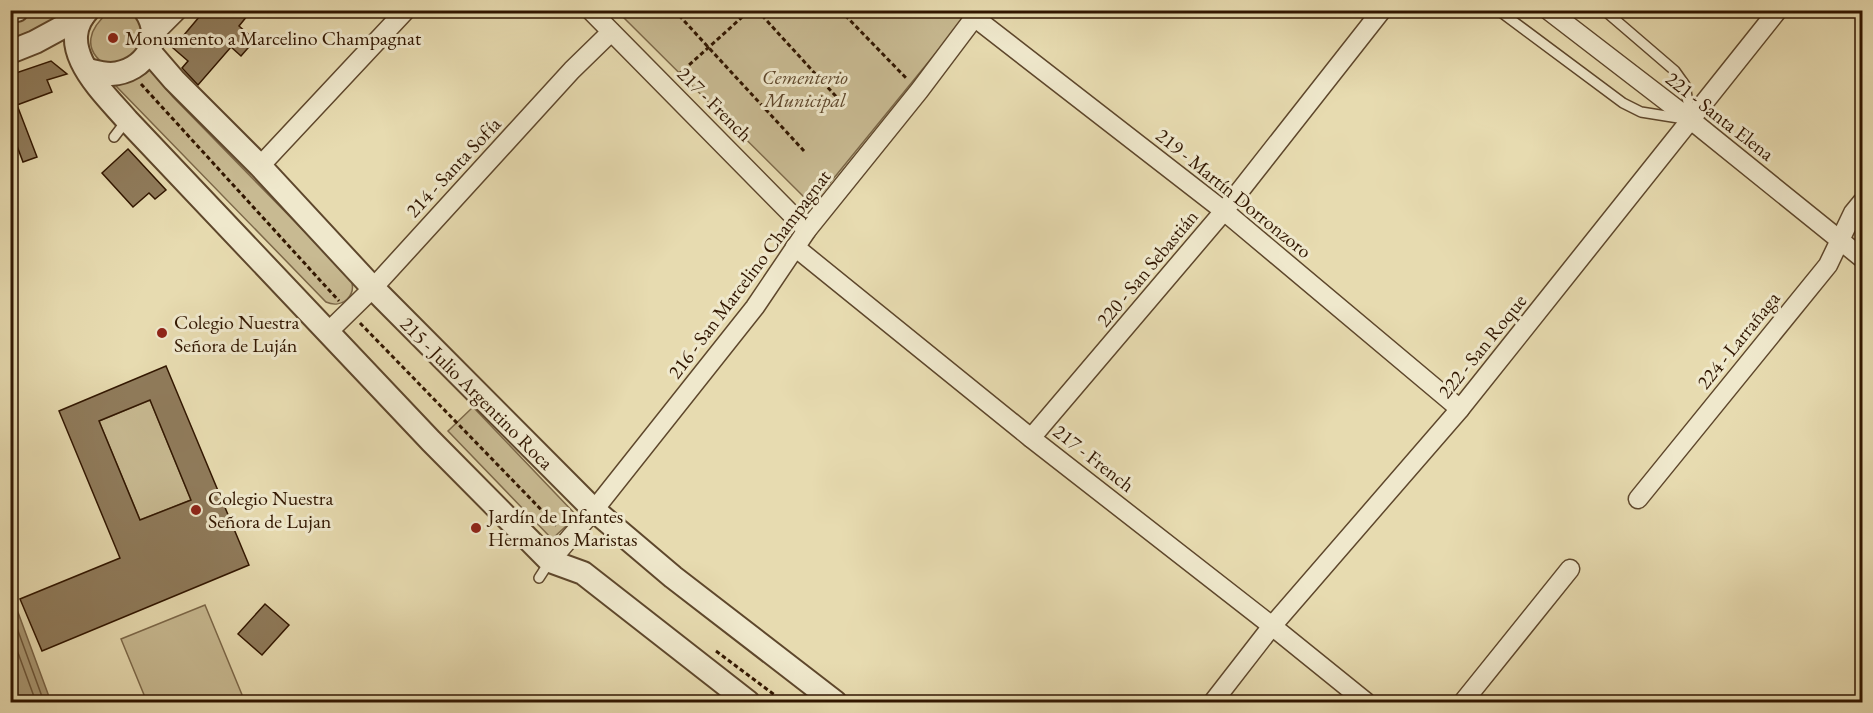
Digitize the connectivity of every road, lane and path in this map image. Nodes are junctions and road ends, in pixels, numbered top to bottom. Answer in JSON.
{"nodes":[{"id":1,"x":17,"y":10,"type":"edge"},
{"id":2,"x":145,"y":10,"type":"edge"},
{"id":3,"x":178,"y":10,"type":"edge"},
{"id":4,"x":406,"y":10,"type":"edge"},
{"id":5,"x":590,"y":10,"type":"edge"},
{"id":6,"x":674,"y":10,"type":"edge"},
{"id":7,"x":750,"y":10,"type":"edge"},
{"id":8,"x":757,"y":10,"type":"edge"},
{"id":9,"x":840,"y":10,"type":"edge"},
{"id":10,"x":1382,"y":10,"type":"edge"},
{"id":11,"x":1498,"y":10,"type":"edge"},
{"id":12,"x":1548,"y":10,"type":"edge"},
{"id":13,"x":1604,"y":10,"type":"edge"},
{"id":14,"x":1778,"y":10,"type":"edge"},
{"id":15,"x":10,"y":11,"type":"edge"},
{"id":16,"x":85,"y":13,"type":"edge"},
{"id":17,"x":977,"y":14,"type":"edge"},
{"id":18,"x":611,"y":32,"type":"junction"},
{"id":19,"x":35,"y":42,"type":"junction"},
{"id":20,"x":151,"y":43,"type":"junction"},
{"id":21,"x":709,"y":47,"type":"junction"},
{"id":22,"x":10,"y":52,"type":"edge"},
{"id":23,"x":85,"y":66,"type":"junction"},
{"id":24,"x":127,"y":70,"type":"junction"},
{"id":25,"x":665,"y":87,"type":"junction"},
{"id":26,"x":919,"y":92,"type":"junction"},
{"id":27,"x":842,"y":104,"type":"dead end"},
{"id":28,"x":1690,"y":120,"type":"junction"},
{"id":29,"x":804,"y":151,"type":"dead end"},
{"id":30,"x":260,"y":166,"type":"junction"},
{"id":31,"x":1863,"y":202,"type":"edge"},
{"id":32,"x":1224,"y":211,"type":"junction"},
{"id":33,"x":807,"y":230,"type":"junction"},
{"id":34,"x":1840,"y":240,"type":"junction"},
{"id":35,"x":795,"y":247,"type":"junction"},
{"id":36,"x":1863,"y":258,"type":"edge"},
{"id":37,"x":373,"y":288,"type":"junction"},
{"id":38,"x":348,"y":311,"type":"junction"},
{"id":39,"x":328,"y":332,"type":"junction"},
{"id":40,"x":1460,"y":409,"type":"junction"},
{"id":41,"x":1031,"y":438,"type":"junction"},
{"id":42,"x":1638,"y":499,"type":"dead end"},
{"id":43,"x":594,"y":510,"type":"junction"},
{"id":44,"x":569,"y":539,"type":"junction"},
{"id":45,"x":544,"y":569,"type":"junction"},
{"id":46,"x":1570,"y":569,"type":"dead end"},
{"id":47,"x":1272,"y":626,"type":"junction"},
{"id":48,"x":709,"y":646,"type":"dead end"},
{"id":49,"x":748,"y":702,"type":"edge"},
{"id":50,"x":784,"y":702,"type":"edge"},
{"id":51,"x":835,"y":702,"type":"edge"},
{"id":52,"x":1213,"y":702,"type":"edge"},
{"id":53,"x":1366,"y":702,"type":"edge"},
{"id":54,"x":1463,"y":702,"type":"edge"}],
"edges":[{"from":1,"to":15,"type":"street"},
{"from":2,"to":20,"type":"street"},
{"from":3,"to":20,"type":"street"},
{"from":4,"to":30,"type":"street"},
{"from":5,"to":18,"type":"street","name":"217 - French"},
{"from":6,"to":21,"type":"path"},
{"from":7,"to":21,"type":"path"},
{"from":8,"to":27,"type":"path"},
{"from":9,"to":26,"type":"path"},
{"from":10,"to":32,"type":"street","name":"220 - San Sebastián"},
{"from":11,"to":28,"type":"lane"},
{"from":12,"to":28,"type":"street","name":"221 - Santa Elena"},
{"from":13,"to":28,"type":"lane"},
{"from":14,"to":28,"type":"street","name":"222 - San Roque"},
{"from":16,"to":19,"type":"street"},
{"from":16,"to":23,"type":"street"},
{"from":17,"to":26,"type":"street","name":"216 - San Marcelino Champagnat"},
{"from":17,"to":32,"type":"street","name":"219 - Martín Dorronzoro"},
{"from":18,"to":25,"type":"street","name":"217 - French"},
{"from":18,"to":37,"type":"street","name":"214 - Santa Sofía"},
{"from":19,"to":22,"type":"street"},
{"from":19,"to":23,"type":"street"},
{"from":20,"to":24,"type":"street"},
{"from":20,"to":30,"type":"street","name":"215 - Julio Argentino Roca"},
{"from":21,"to":25,"type":"path"},
{"from":21,"to":29,"type":"path"},
{"from":23,"to":24,"type":"street"},
{"from":23,"to":39,"type":"street"},
{"from":24,"to":38,"type":"path"},
{"from":25,"to":33,"type":"street","name":"217 - French"},
{"from":26,"to":33,"type":"street","name":"216 - San Marcelino Champagnat"},
{"from":28,"to":34,"type":"street","name":"221 - Santa Elena"},
{"from":28,"to":40,"type":"street","name":"222 - San Roque"},
{"from":30,"to":37,"type":"street","name":"215 - Julio Argentino Roca"},
{"from":31,"to":34,"type":"street","name":"224 - Larrañaga"},
{"from":32,"to":40,"type":"street","name":"219 - Martín Dorronzoro"},
{"from":32,"to":41,"type":"street","name":"220 - San Sebastián"},
{"from":33,"to":35,"type":"street","name":"216 - San Marcelino Champagnat"},
{"from":34,"to":36,"type":"street","name":"221 - Santa Elena"},
{"from":34,"to":42,"type":"street","name":"224 - Larrañaga"},
{"from":35,"to":41,"type":"street","name":"217 - French"},
{"from":35,"to":43,"type":"street","name":"216 - San Marcelino Champagnat"},
{"from":37,"to":38,"type":"street","name":"214 - Santa Sofía"},
{"from":37,"to":43,"type":"street","name":"215 - Julio Argentino Roca"},
{"from":38,"to":39,"type":"street","name":"214 - Santa Sofía"},
{"from":38,"to":44,"type":"path"},
{"from":39,"to":45,"type":"street"},
{"from":40,"to":47,"type":"street","name":"222 - San Roque"},
{"from":41,"to":47,"type":"street","name":"217 - French"},
{"from":43,"to":44,"type":"street","name":"216 - San Marcelino Champagnat"},
{"from":43,"to":51,"type":"street","name":"215 - Julio Argentino Roca"},
{"from":44,"to":45,"type":"street","name":"216 - San Marcelino Champagnat"},
{"from":45,"to":49,"type":"street"},
{"from":46,"to":54,"type":"street"},
{"from":47,"to":52,"type":"street","name":"222 - San Roque"},
{"from":47,"to":53,"type":"street","name":"217 - French"},
{"from":48,"to":50,"type":"path"}]}
